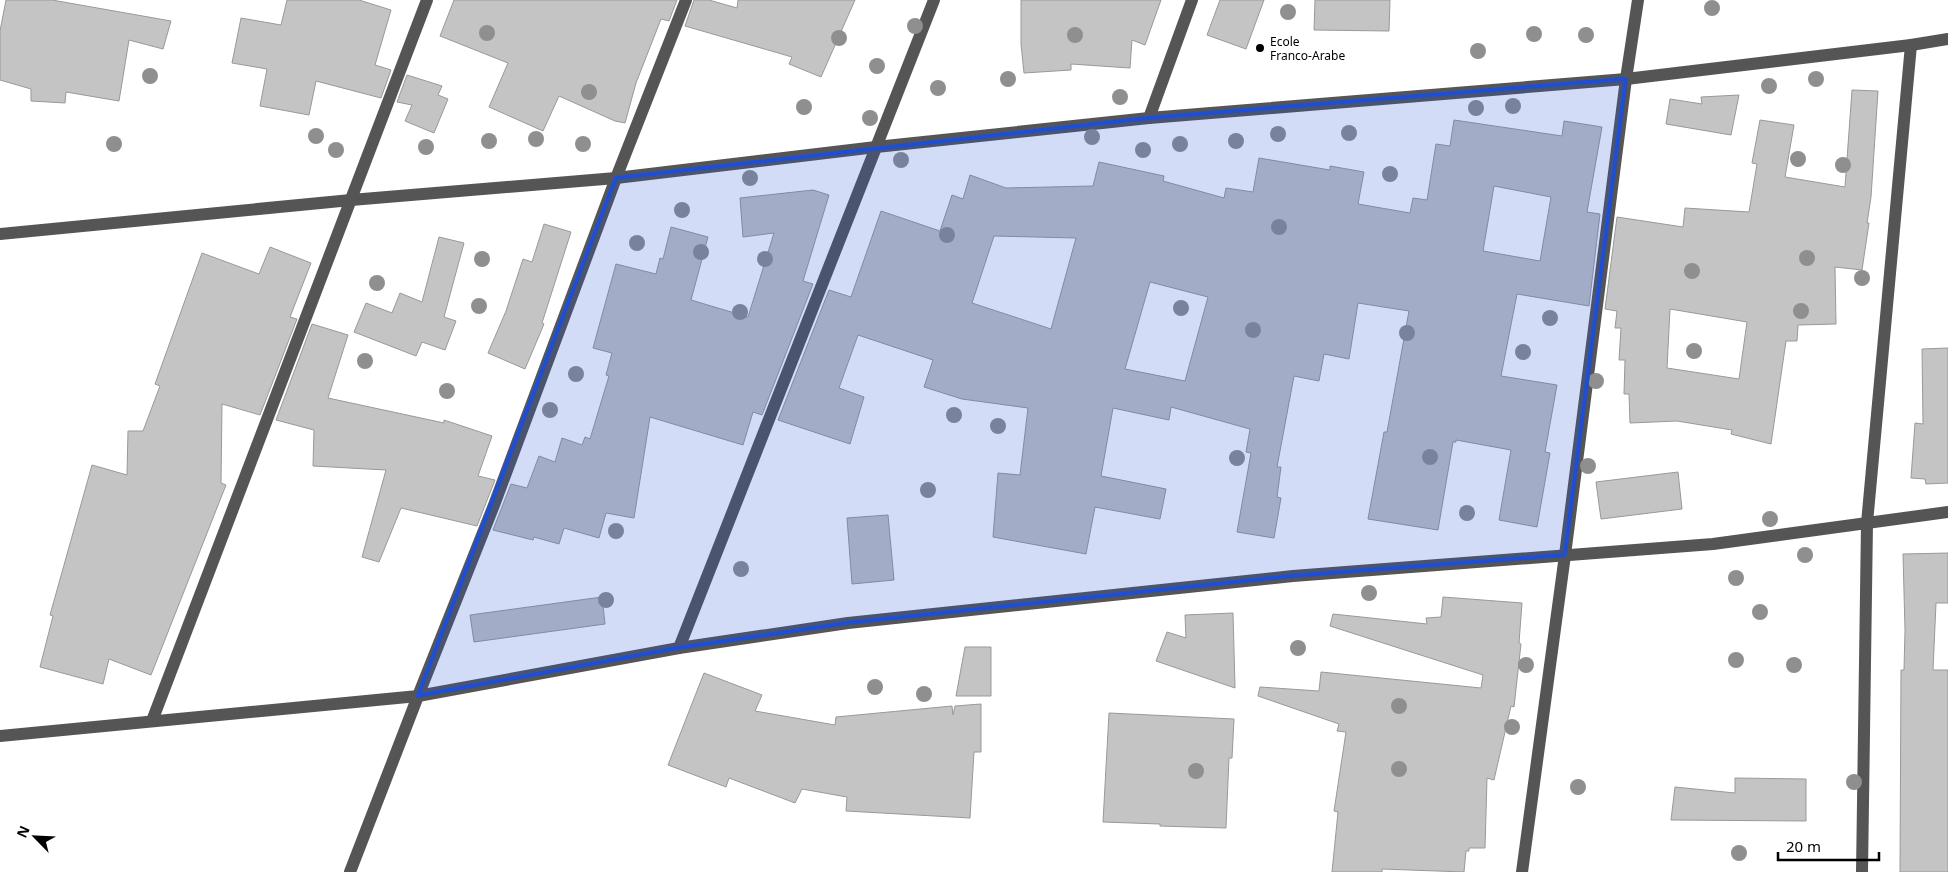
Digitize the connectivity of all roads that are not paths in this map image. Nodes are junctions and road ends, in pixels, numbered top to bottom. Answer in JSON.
{"nodes":[{"id":1,"x":427,"y":0,"type":"edge"},
{"id":2,"x":686,"y":0,"type":"edge"},
{"id":3,"x":934,"y":0,"type":"edge"},
{"id":4,"x":1192,"y":0,"type":"edge"},
{"id":5,"x":1638,"y":0,"type":"edge"},
{"id":6,"x":1948,"y":39,"type":"edge"},
{"id":7,"x":1911,"y":45,"type":"junction"},
{"id":8,"x":1626,"y":78,"type":"junction"},
{"id":9,"x":1149,"y":118,"type":"junction"},
{"id":10,"x":876,"y":147,"type":"junction"},
{"id":11,"x":616,"y":178,"type":"junction"},
{"id":12,"x":350,"y":200,"type":"junction"},
{"id":13,"x":0,"y":234,"type":"edge"},
{"id":14,"x":1948,"y":512,"type":"edge"},
{"id":15,"x":1867,"y":522,"type":"junction"},
{"id":16,"x":1565,"y":555,"type":"junction"},
{"id":17,"x":679,"y":648,"type":"junction"},
{"id":18,"x":418,"y":696,"type":"junction"},
{"id":19,"x":152,"y":721,"type":"junction"},
{"id":20,"x":0,"y":736,"type":"edge"},
{"id":21,"x":350,"y":872,"type":"edge"},
{"id":22,"x":1522,"y":872,"type":"edge"},
{"id":23,"x":1862,"y":872,"type":"edge"}],
"edges":[{"from":1,"to":12,"type":"street"},
{"from":2,"to":11,"type":"street"},
{"from":3,"to":10,"type":"street"},
{"from":4,"to":9,"type":"street"},
{"from":5,"to":8,"type":"street"},
{"from":6,"to":7,"type":"street"},
{"from":7,"to":8,"type":"street"},
{"from":7,"to":15,"type":"street"},
{"from":8,"to":9,"type":"street"},
{"from":8,"to":16,"type":"street"},
{"from":9,"to":10,"type":"street"},
{"from":10,"to":11,"type":"street"},
{"from":10,"to":17,"type":"street"},
{"from":11,"to":12,"type":"street"},
{"from":11,"to":18,"type":"street"},
{"from":12,"to":13,"type":"street"},
{"from":12,"to":19,"type":"street"},
{"from":14,"to":15,"type":"street"},
{"from":15,"to":16,"type":"street"},
{"from":15,"to":23,"type":"street"},
{"from":16,"to":17,"type":"street"},
{"from":16,"to":22,"type":"street"},
{"from":17,"to":18,"type":"street"},
{"from":18,"to":19,"type":"street"},
{"from":18,"to":21,"type":"street"},
{"from":19,"to":20,"type":"street"}]}
